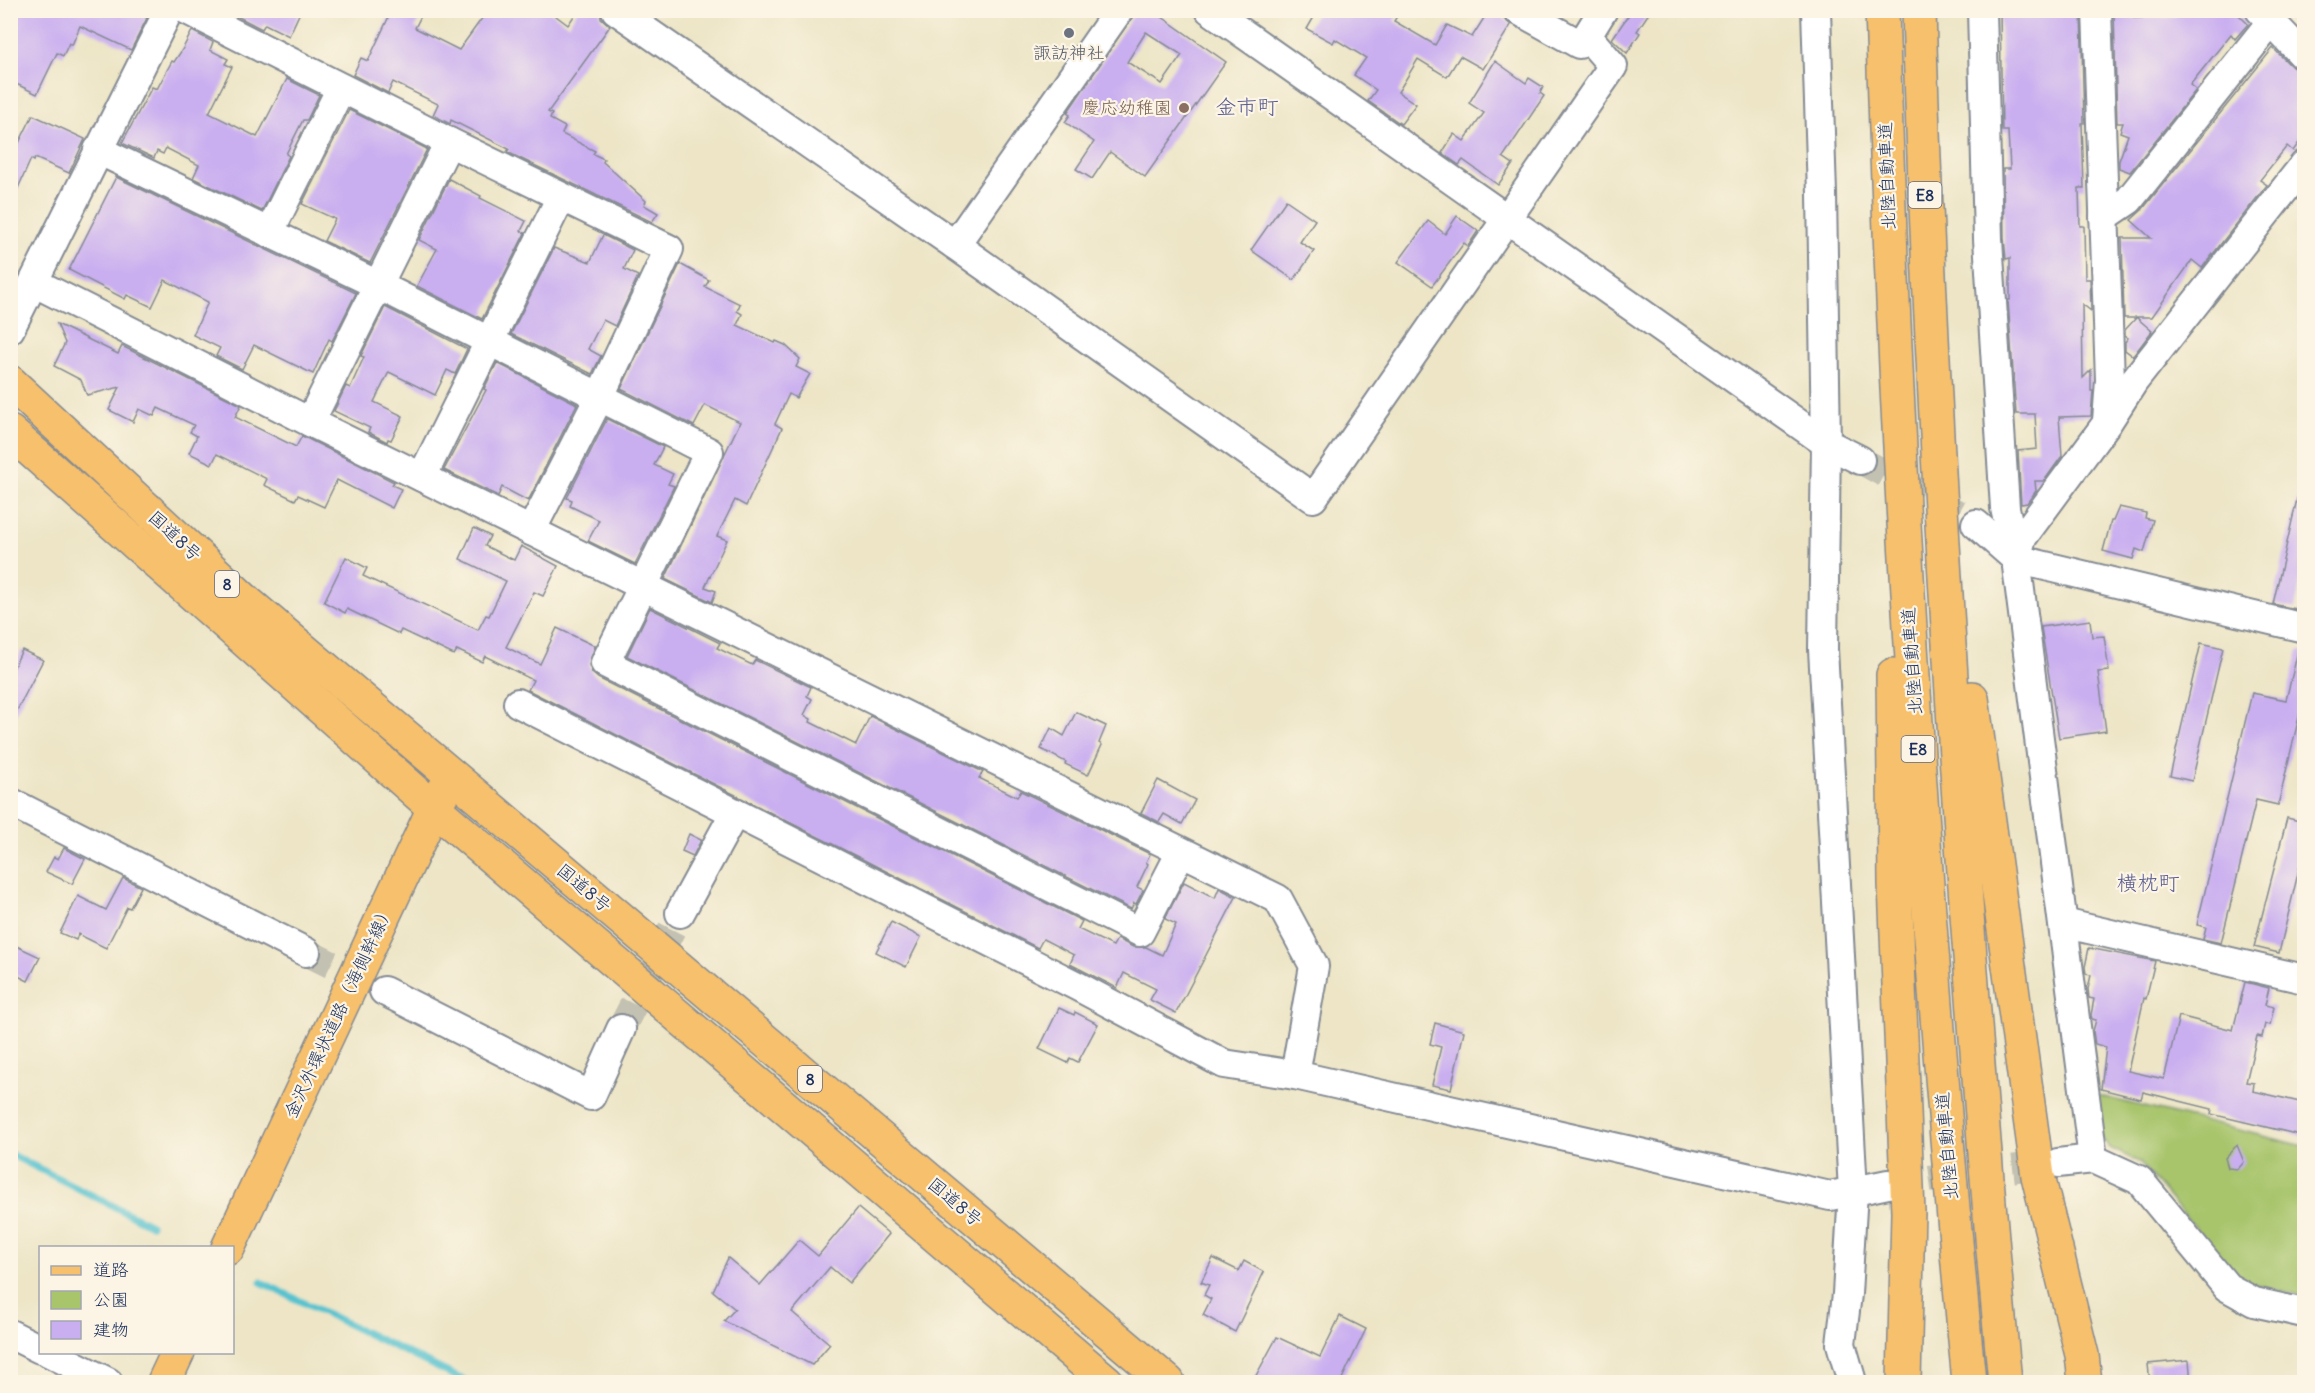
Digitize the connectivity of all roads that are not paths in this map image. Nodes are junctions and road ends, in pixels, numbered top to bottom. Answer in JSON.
{"nodes":[{"id":1,"x":169,"y":10,"type":"edge"},
{"id":2,"x":187,"y":10,"type":"edge"},
{"id":3,"x":616,"y":10,"type":"edge"},
{"id":4,"x":1119,"y":10,"type":"edge"},
{"id":5,"x":1210,"y":10,"type":"edge"},
{"id":6,"x":1518,"y":10,"type":"edge"},
{"id":7,"x":1603,"y":10,"type":"edge"},
{"id":8,"x":1815,"y":10,"type":"edge"},
{"id":9,"x":1882,"y":10,"type":"edge"},
{"id":10,"x":1919,"y":10,"type":"edge"},
{"id":11,"x":1982,"y":10,"type":"edge"},
{"id":12,"x":2097,"y":10,"type":"edge"},
{"id":13,"x":2266,"y":16,"type":"edge"},
{"id":14,"x":1587,"y":36,"type":"junction"},
{"id":15,"x":2304,"y":56,"type":"edge"},
{"id":16,"x":341,"y":88,"type":"junction"},
{"id":17,"x":1885,"y":115,"type":"junction"},
{"id":18,"x":449,"y":142,"type":"junction"},
{"id":19,"x":99,"y":150,"type":"junction"},
{"id":20,"x":2304,"y":165,"type":"edge"},
{"id":21,"x":561,"y":197,"type":"junction"},
{"id":22,"x":2104,"y":217,"type":"junction"},
{"id":23,"x":1507,"y":220,"type":"junction"},
{"id":24,"x":270,"y":233,"type":"junction"},
{"id":25,"x":955,"y":245,"type":"junction"},
{"id":26,"x":35,"y":283,"type":"junction"},
{"id":27,"x":378,"y":285,"type":"junction"},
{"id":28,"x":10,"y":329,"type":"edge"},
{"id":29,"x":491,"y":341,"type":"junction"},
{"id":30,"x":1933,"y":380,"type":"junction"},
{"id":31,"x":10,"y":382,"type":"edge"},
{"id":32,"x":600,"y":396,"type":"junction"},
{"id":33,"x":310,"y":422,"type":"junction"},
{"id":34,"x":2107,"y":423,"type":"junction"},
{"id":35,"x":10,"y":432,"type":"edge"},
{"id":36,"x":1826,"y":443,"type":"junction"},
{"id":37,"x":1860,"y":460,"type":"tunnel mouth"},
{"id":38,"x":422,"y":477,"type":"junction"},
{"id":39,"x":1976,"y":524,"type":"tunnel mouth"},
{"id":40,"x":531,"y":531,"type":"junction"},
{"id":41,"x":2016,"y":560,"type":"junction"},
{"id":42,"x":642,"y":586,"type":"junction"},
{"id":43,"x":2304,"y":628,"type":"edge"},
{"id":44,"x":518,"y":703,"type":"dead end"},
{"id":45,"x":452,"y":776,"type":"junction"},
{"id":46,"x":10,"y":802,"type":"edge"},
{"id":47,"x":434,"y":808,"type":"junction"},
{"id":48,"x":734,"y":814,"type":"junction"},
{"id":49,"x":1181,"y":852,"type":"junction"},
{"id":50,"x":680,"y":913,"type":"tunnel mouth"},
{"id":51,"x":2062,"y":923,"type":"junction"},
{"id":52,"x":306,"y":952,"type":"tunnel mouth"},
{"id":53,"x":2304,"y":979,"type":"edge"},
{"id":54,"x":384,"y":991,"type":"tunnel mouth"},
{"id":55,"x":621,"y":1029,"type":"tunnel mouth"},
{"id":56,"x":1295,"y":1075,"type":"junction"},
{"id":57,"x":2093,"y":1159,"type":"junction"},
{"id":58,"x":2058,"y":1163,"type":"tunnel mouth"},
{"id":59,"x":1888,"y":1184,"type":"tunnel mouth"},
{"id":60,"x":1853,"y":1191,"type":"junction"},
{"id":61,"x":229,"y":1246,"type":"edge"},
{"id":62,"x":2304,"y":1313,"type":"edge"},
{"id":63,"x":10,"y":1334,"type":"edge"},
{"id":64,"x":39,"y":1348,"type":"edge"},
{"id":65,"x":50,"y":1354,"type":"edge"},
{"id":66,"x":178,"y":1354,"type":"edge"},
{"id":67,"x":108,"y":1383,"type":"edge"},
{"id":68,"x":164,"y":1383,"type":"edge"},
{"id":69,"x":1107,"y":1383,"type":"edge"},
{"id":70,"x":1168,"y":1383,"type":"edge"},
{"id":71,"x":1852,"y":1383,"type":"edge"},
{"id":72,"x":1904,"y":1383,"type":"edge"},
{"id":73,"x":1969,"y":1383,"type":"edge"},
{"id":74,"x":2005,"y":1383,"type":"edge"},
{"id":75,"x":2085,"y":1383,"type":"edge"}],
"edges":[{"from":1,"to":19,"type":"street"},
{"from":2,"to":16,"type":"street"},
{"from":3,"to":25,"type":"street"},
{"from":4,"to":25,"type":"street"},
{"from":5,"to":23,"type":"street"},
{"from":6,"to":14,"type":"street"},
{"from":7,"to":14,"type":"street"},
{"from":8,"to":36,"type":"street"},
{"from":9,"to":17,"type":"main road","name":"北陸自動車道","number":"E8"},
{"from":10,"to":30,"type":"main road","name":"北陸自動車道","number":"E8"},
{"from":11,"to":41,"type":"street"},
{"from":12,"to":22,"type":"street"},
{"from":13,"to":15,"type":"street"},
{"from":13,"to":22,"type":"street"},
{"from":14,"to":23,"type":"street"},
{"from":16,"to":18,"type":"street"},
{"from":16,"to":24,"type":"street"},
{"from":17,"to":72,"type":"main road"},
{"from":17,"to":73,"type":"main road","name":"北陸自動車道","number":"E8"},
{"from":18,"to":21,"type":"street"},
{"from":18,"to":27,"type":"street"},
{"from":19,"to":24,"type":"street"},
{"from":19,"to":26,"type":"street"},
{"from":20,"to":34,"type":"street"},
{"from":21,"to":29,"type":"street"},
{"from":21,"to":32,"type":"street"},
{"from":22,"to":34,"type":"street"},
{"from":23,"to":25,"type":"street"},
{"from":23,"to":36,"type":"street"},
{"from":24,"to":27,"type":"street"},
{"from":26,"to":28,"type":"street"},
{"from":26,"to":33,"type":"street"},
{"from":27,"to":29,"type":"street"},
{"from":27,"to":33,"type":"street"},
{"from":29,"to":32,"type":"street"},
{"from":29,"to":38,"type":"street"},
{"from":30,"to":74,"type":"main road","name":"北陸自動車道","number":"E8"},
{"from":30,"to":75,"type":"main road"},
{"from":31,"to":45,"type":"main road","name":"国道8号","number":"8"},
{"from":32,"to":40,"type":"street"},
{"from":32,"to":42,"type":"street"},
{"from":33,"to":38,"type":"street"},
{"from":34,"to":41,"type":"street"},
{"from":35,"to":47,"type":"main road","name":"国道8号","number":"8"},
{"from":36,"to":37,"type":"street"},
{"from":36,"to":60,"type":"street"},
{"from":38,"to":40,"type":"street"},
{"from":39,"to":41,"type":"street"},
{"from":40,"to":42,"type":"street"},
{"from":41,"to":43,"type":"street"},
{"from":41,"to":51,"type":"street"},
{"from":42,"to":49,"type":"street"},
{"from":42,"to":49,"type":"street"},
{"from":44,"to":48,"type":"street"},
{"from":45,"to":47,"type":"main road","name":"金沢外環状道路（海側幹線）"},
{"from":45,"to":70,"type":"main road","name":"国道8号","number":"8"},
{"from":46,"to":52,"type":"street"},
{"from":47,"to":61,"type":"main road","name":"金沢外環状道路（海側幹線）"},
{"from":47,"to":69,"type":"main road","name":"国道8号","number":"8"},
{"from":48,"to":50,"type":"street"},
{"from":48,"to":56,"type":"street"},
{"from":49,"to":56,"type":"street"},
{"from":51,"to":53,"type":"street"},
{"from":51,"to":57,"type":"street"},
{"from":54,"to":55,"type":"street"},
{"from":56,"to":60,"type":"street"},
{"from":57,"to":58,"type":"street"},
{"from":57,"to":62,"type":"street"},
{"from":59,"to":60,"type":"street"},
{"from":60,"to":71,"type":"street"},
{"from":63,"to":64,"type":"street"},
{"from":65,"to":67,"type":"street"},
{"from":66,"to":68,"type":"main road"}]}
